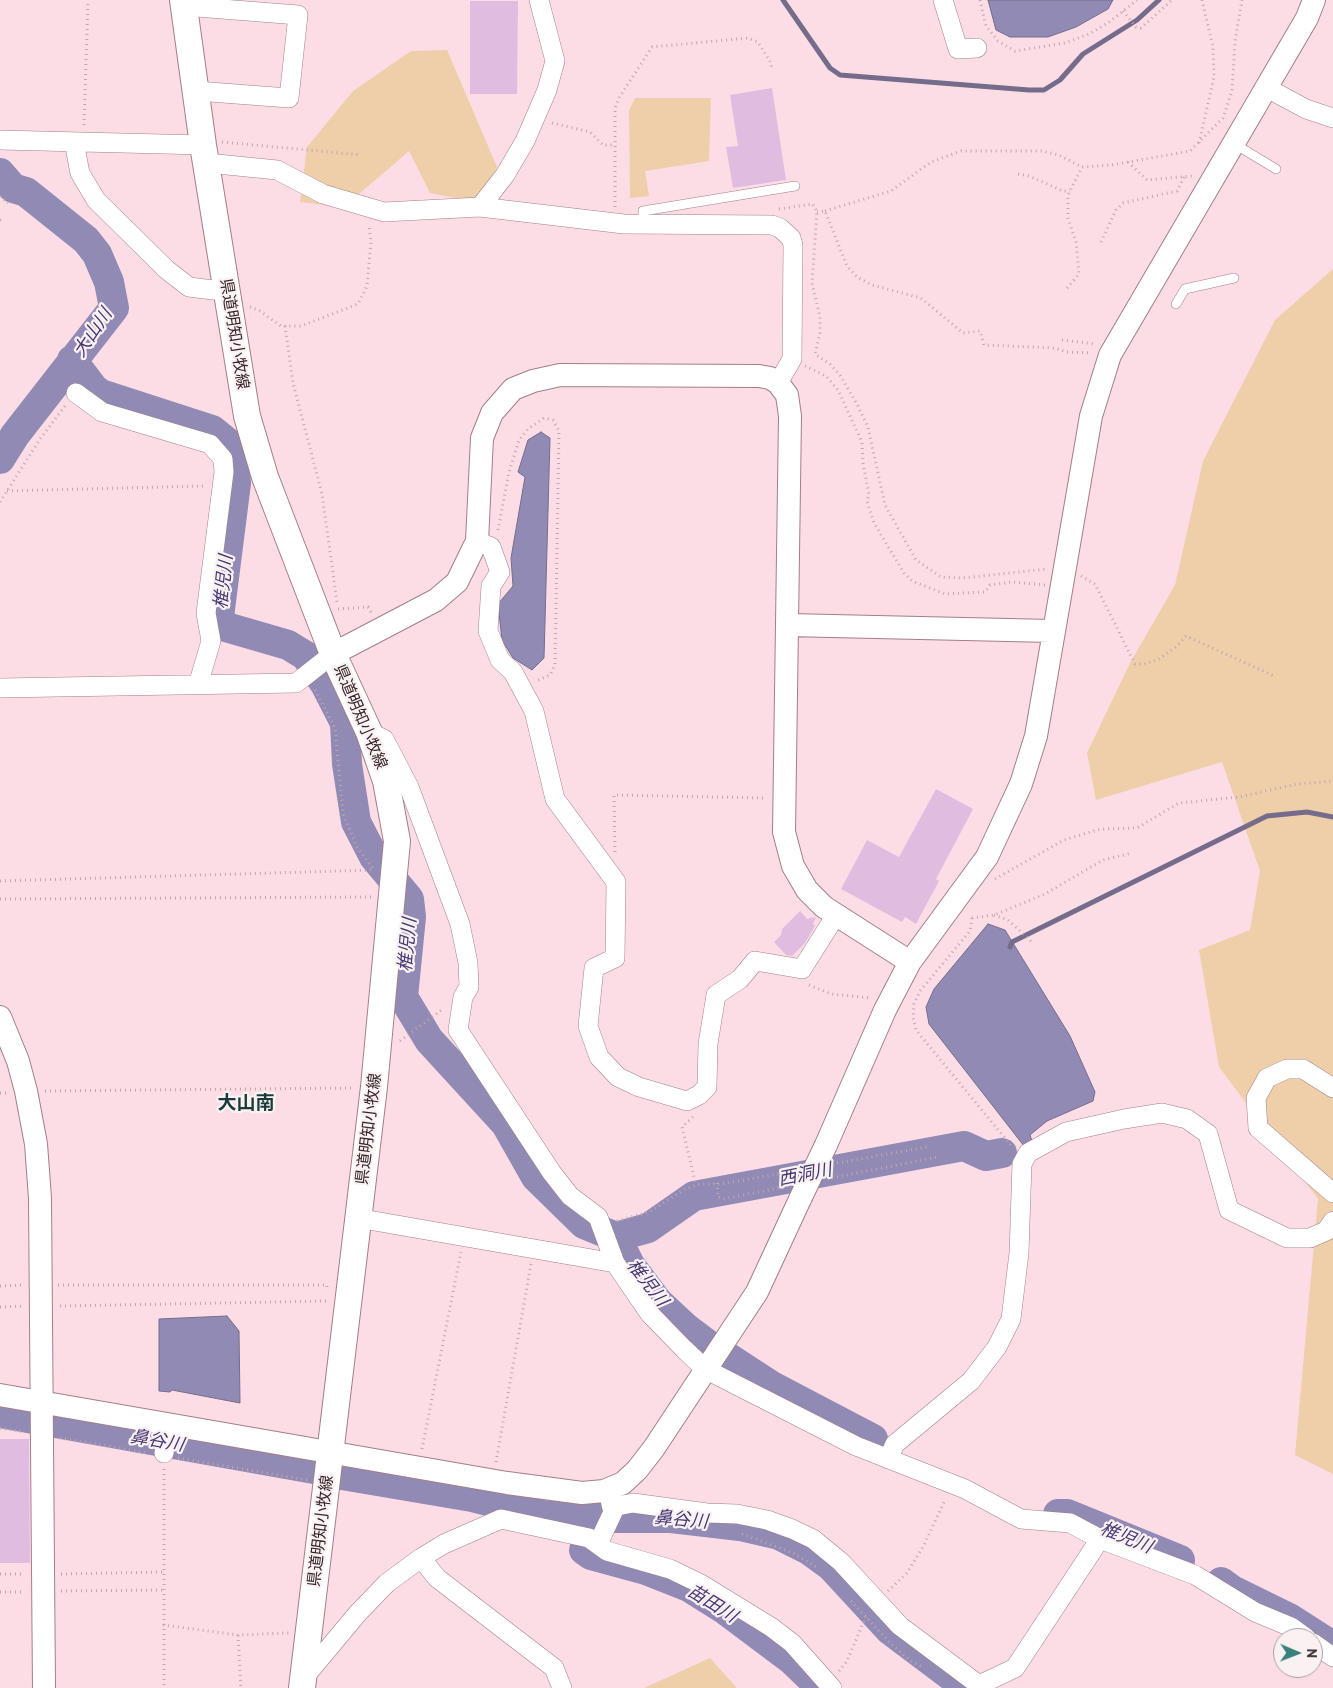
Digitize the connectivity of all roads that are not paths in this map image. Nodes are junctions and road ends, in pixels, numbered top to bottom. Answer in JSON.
{"nodes":[{"id":1,"x":539,"y":0,"type":"edge"},
{"id":2,"x":943,"y":0,"type":"edge"},
{"id":3,"x":1314,"y":0,"type":"edge"},
{"id":4,"x":184,"y":3,"type":"edge"},
{"id":5,"x":976,"y":48,"type":"dead end"},
{"id":6,"x":1265,"y":87,"type":"junction"},
{"id":7,"x":196,"y":91,"type":"junction"},
{"id":8,"x":1333,"y":118,"type":"edge"},
{"id":9,"x":0,"y":140,"type":"edge"},
{"id":10,"x":76,"y":142,"type":"junction"},
{"id":11,"x":1233,"y":143,"type":"junction"},
{"id":12,"x":205,"y":149,"type":"junction"},
{"id":13,"x":1276,"y":168,"type":"dead end"},
{"id":14,"x":795,"y":186,"type":"dead end"},
{"id":15,"x":480,"y":207,"type":"junction"},
{"id":16,"x":643,"y":224,"type":"junction"},
{"id":17,"x":1234,"y":278,"type":"dead end"},
{"id":18,"x":229,"y":297,"type":"junction"},
{"id":19,"x":1176,"y":304,"type":"dead end"},
{"id":20,"x":778,"y":384,"type":"junction"},
{"id":21,"x":76,"y":393,"type":"road end"},
{"id":22,"x":477,"y":541,"type":"junction"},
{"id":23,"x":788,"y":625,"type":"junction"},
{"id":24,"x":1052,"y":631,"type":"junction"},
{"id":25,"x":329,"y":657,"type":"junction"},
{"id":26,"x":198,"y":685,"type":"junction"},
{"id":27,"x":0,"y":688,"type":"edge"},
{"id":28,"x":369,"y":732,"type":"junction"},
{"id":29,"x":836,"y":915,"type":"junction"},
{"id":30,"x":910,"y":962,"type":"junction"},
{"id":31,"x":0,"y":1017,"type":"edge"},
{"id":32,"x":1333,"y":1088,"type":"edge"},
{"id":33,"x":1333,"y":1193,"type":"edge"},
{"id":34,"x":357,"y":1218,"type":"junction"},
{"id":35,"x":1333,"y":1221,"type":"edge"},
{"id":36,"x":615,"y":1263,"type":"junction"},
{"id":37,"x":708,"y":1365,"type":"junction"},
{"id":38,"x":0,"y":1395,"type":"edge"},
{"id":39,"x":41,"y":1416,"type":"junction"},
{"id":40,"x":167,"y":1429,"type":"junction"},
{"id":41,"x":164,"y":1453,"type":"road end"},
{"id":42,"x":330,"y":1453,"type":"junction"},
{"id":43,"x":888,"y":1458,"type":"junction"},
{"id":44,"x":607,"y":1516,"type":"junction"},
{"id":45,"x":1100,"y":1539,"type":"junction"},
{"id":46,"x":421,"y":1558,"type":"junction"},
{"id":47,"x":1292,"y":1628,"type":"edge"},
{"id":48,"x":301,"y":1685,"type":"edge"},
{"id":49,"x":830,"y":1686,"type":"edge"},
{"id":50,"x":44,"y":1688,"type":"edge"},
{"id":51,"x":562,"y":1688,"type":"edge"}],
"edges":[{"from":1,"to":15,"type":"street"},
{"from":2,"to":5,"type":"street"},
{"from":3,"to":6,"type":"street"},
{"from":4,"to":7,"type":"main road","name":"県道明知小牧線"},
{"from":4,"to":7,"type":"street"},
{"from":6,"to":8,"type":"street"},
{"from":6,"to":11,"type":"street"},
{"from":7,"to":12,"type":"main road","name":"県道明知小牧線"},
{"from":9,"to":10,"type":"street"},
{"from":10,"to":12,"type":"street"},
{"from":10,"to":18,"type":"street"},
{"from":11,"to":13,"type":"lane"},
{"from":11,"to":24,"type":"street"},
{"from":12,"to":15,"type":"street"},
{"from":12,"to":18,"type":"main road","name":"県道明知小牧線"},
{"from":14,"to":16,"type":"lane"},
{"from":15,"to":16,"type":"street"},
{"from":16,"to":20,"type":"street"},
{"from":17,"to":19,"type":"lane"},
{"from":18,"to":25,"type":"main road","name":"県道明知小牧線"},
{"from":20,"to":22,"type":"street"},
{"from":20,"to":23,"type":"street"},
{"from":21,"to":26,"type":"street"},
{"from":22,"to":25,"type":"street"},
{"from":22,"to":29,"type":"street"},
{"from":23,"to":24,"type":"street"},
{"from":23,"to":29,"type":"street"},
{"from":24,"to":30,"type":"street"},
{"from":25,"to":26,"type":"street"},
{"from":25,"to":28,"type":"main road","name":"県道明知小牧線"},
{"from":26,"to":27,"type":"street"},
{"from":28,"to":34,"type":"main road","name":"県道明知小牧線"},
{"from":28,"to":36,"type":"street"},
{"from":29,"to":30,"type":"street"},
{"from":30,"to":37,"type":"street","bridge":true},
{"from":31,"to":39,"type":"street"},
{"from":32,"to":33,"type":"street"},
{"from":34,"to":36,"type":"street"},
{"from":34,"to":42,"type":"main road","name":"県道明知小牧線"},
{"from":35,"to":43,"type":"street"},
{"from":36,"to":37,"type":"street"},
{"from":37,"to":43,"type":"street"},
{"from":37,"to":44,"type":"street"},
{"from":38,"to":39,"type":"street"},
{"from":39,"to":40,"type":"street"},
{"from":39,"to":50,"type":"street"},
{"from":40,"to":41,"type":"street"},
{"from":40,"to":42,"type":"street"},
{"from":42,"to":44,"type":"street"},
{"from":42,"to":48,"type":"main road","name":"県道明知小牧線"},
{"from":43,"to":45,"type":"street"},
{"from":44,"to":45,"type":"street"},
{"from":44,"to":46,"type":"street"},
{"from":44,"to":49,"type":"street"},
{"from":45,"to":47,"type":"street"},
{"from":46,"to":48,"type":"street"},
{"from":46,"to":51,"type":"street"}]}
